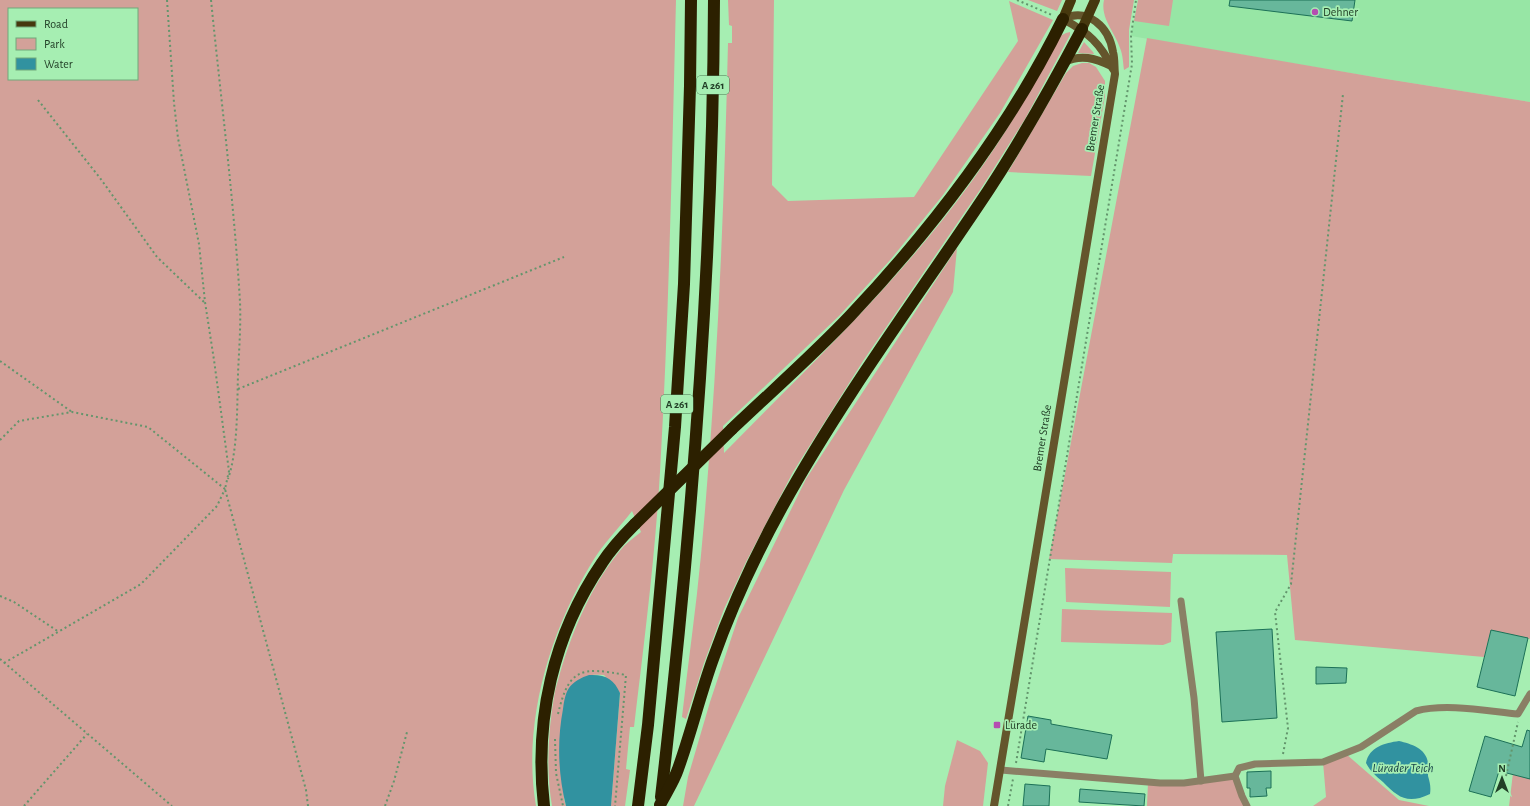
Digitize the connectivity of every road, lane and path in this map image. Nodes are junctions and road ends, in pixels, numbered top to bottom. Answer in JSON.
{"nodes":[{"id":1,"x":167,"y":0,"type":"edge"},
{"id":2,"x":211,"y":0,"type":"edge"},
{"id":3,"x":691,"y":0,"type":"edge"},
{"id":4,"x":714,"y":0,"type":"edge"},
{"id":5,"x":1017,"y":0,"type":"edge"},
{"id":6,"x":1071,"y":0,"type":"edge"},
{"id":7,"x":1095,"y":0,"type":"edge"},
{"id":8,"x":1136,"y":0,"type":"edge"},
{"id":9,"x":1088,"y":17,"type":"junction"},
{"id":10,"x":1063,"y":19,"type":"junction"},
{"id":11,"x":1082,"y":29,"type":"junction"},
{"id":12,"x":1064,"y":62,"type":"junction"},
{"id":13,"x":1111,"y":66,"type":"junction"},
{"id":14,"x":1115,"y":74,"type":"junction"},
{"id":15,"x":1343,"y":94,"type":"dead end"},
{"id":16,"x":38,"y":100,"type":"dead end"},
{"id":17,"x":564,"y":256,"type":"dead end"},
{"id":18,"x":205,"y":302,"type":"junction"},
{"id":19,"x":0,"y":361,"type":"edge"},
{"id":20,"x":238,"y":389,"type":"junction"},
{"id":21,"x":72,"y":412,"type":"junction"},
{"id":22,"x":0,"y":440,"type":"edge"},
{"id":23,"x":225,"y":489,"type":"junction"},
{"id":24,"x":0,"y":596,"type":"edge"},
{"id":25,"x":1181,"y":601,"type":"dead end"},
{"id":26,"x":59,"y":632,"type":"junction"},
{"id":27,"x":0,"y":659,"type":"edge"},
{"id":28,"x":4,"y":663,"type":"junction"},
{"id":29,"x":1530,"y":694,"type":"edge"},
{"id":30,"x":1518,"y":714,"type":"junction"},
{"id":31,"x":557,"y":717,"type":"dead end"},
{"id":32,"x":407,"y":732,"type":"dead end"},
{"id":33,"x":87,"y":734,"type":"junction"},
{"id":34,"x":555,"y":737,"type":"dead end"},
{"id":35,"x":1281,"y":763,"type":"junction"},
{"id":36,"x":1000,"y":770,"type":"junction"},
{"id":37,"x":1014,"y":772,"type":"junction"},
{"id":38,"x":1236,"y":776,"type":"junction"},
{"id":39,"x":1506,"y":776,"type":"dead end"},
{"id":40,"x":1201,"y":781,"type":"junction"},
{"id":41,"x":660,"y":805,"type":"edge"},
{"id":42,"x":24,"y":806,"type":"edge"},
{"id":43,"x":172,"y":806,"type":"edge"},
{"id":44,"x":308,"y":806,"type":"edge"},
{"id":45,"x":385,"y":806,"type":"edge"},
{"id":46,"x":544,"y":806,"type":"edge"},
{"id":47,"x":563,"y":806,"type":"edge"},
{"id":48,"x":615,"y":806,"type":"edge"},
{"id":49,"x":638,"y":806,"type":"edge"},
{"id":50,"x":994,"y":806,"type":"edge"},
{"id":51,"x":1008,"y":806,"type":"edge"},
{"id":52,"x":1248,"y":806,"type":"edge"}],
"edges":[{"from":1,"to":18,"type":"path"},
{"from":2,"to":20,"type":"path"},
{"from":3,"to":49,"type":"highway","number":"A 261"},
{"from":4,"to":41,"type":"highway","number":"A 261"},
{"from":5,"to":10,"type":"path"},
{"from":6,"to":10,"type":"main road"},
{"from":7,"to":9,"type":"main road"},
{"from":8,"to":37,"type":"path"},
{"from":9,"to":10,"type":"main road"},
{"from":9,"to":11,"type":"main road"},
{"from":9,"to":14,"type":"main road","name":"Bremer Straße"},
{"from":10,"to":11,"type":"main road","name":"Bremer Straße"},
{"from":10,"to":46,"type":"highway","bridge":true},
{"from":11,"to":12,"type":"highway"},
{"from":11,"to":13,"type":"main road","name":"Bremer Straße"},
{"from":12,"to":13,"type":"main road"},
{"from":12,"to":41,"type":"highway"},
{"from":13,"to":14,"type":"main road","name":"Bremer Straße"},
{"from":14,"to":36,"type":"main road","name":"Bremer Straße"},
{"from":15,"to":35,"type":"path"},
{"from":16,"to":18,"type":"path"},
{"from":17,"to":20,"type":"path"},
{"from":18,"to":23,"type":"path"},
{"from":19,"to":21,"type":"path"},
{"from":20,"to":23,"type":"path"},
{"from":21,"to":22,"type":"path"},
{"from":21,"to":23,"type":"path"},
{"from":23,"to":26,"type":"path"},
{"from":23,"to":44,"type":"path"},
{"from":24,"to":26,"type":"path"},
{"from":25,"to":40,"type":"lane"},
{"from":26,"to":28,"type":"path"},
{"from":27,"to":28,"type":"path"},
{"from":28,"to":33,"type":"path"},
{"from":29,"to":30,"type":"lane"},
{"from":30,"to":35,"type":"lane"},
{"from":30,"to":39,"type":"path"},
{"from":31,"to":48,"type":"path"},
{"from":32,"to":45,"type":"path"},
{"from":33,"to":42,"type":"path"},
{"from":33,"to":43,"type":"path"},
{"from":34,"to":47,"type":"path"},
{"from":35,"to":38,"type":"lane"},
{"from":36,"to":37,"type":"lane"},
{"from":36,"to":50,"type":"main road","name":"Bremer Straße"},
{"from":37,"to":40,"type":"lane"},
{"from":37,"to":51,"type":"path"},
{"from":38,"to":40,"type":"lane"},
{"from":38,"to":52,"type":"lane"}]}
